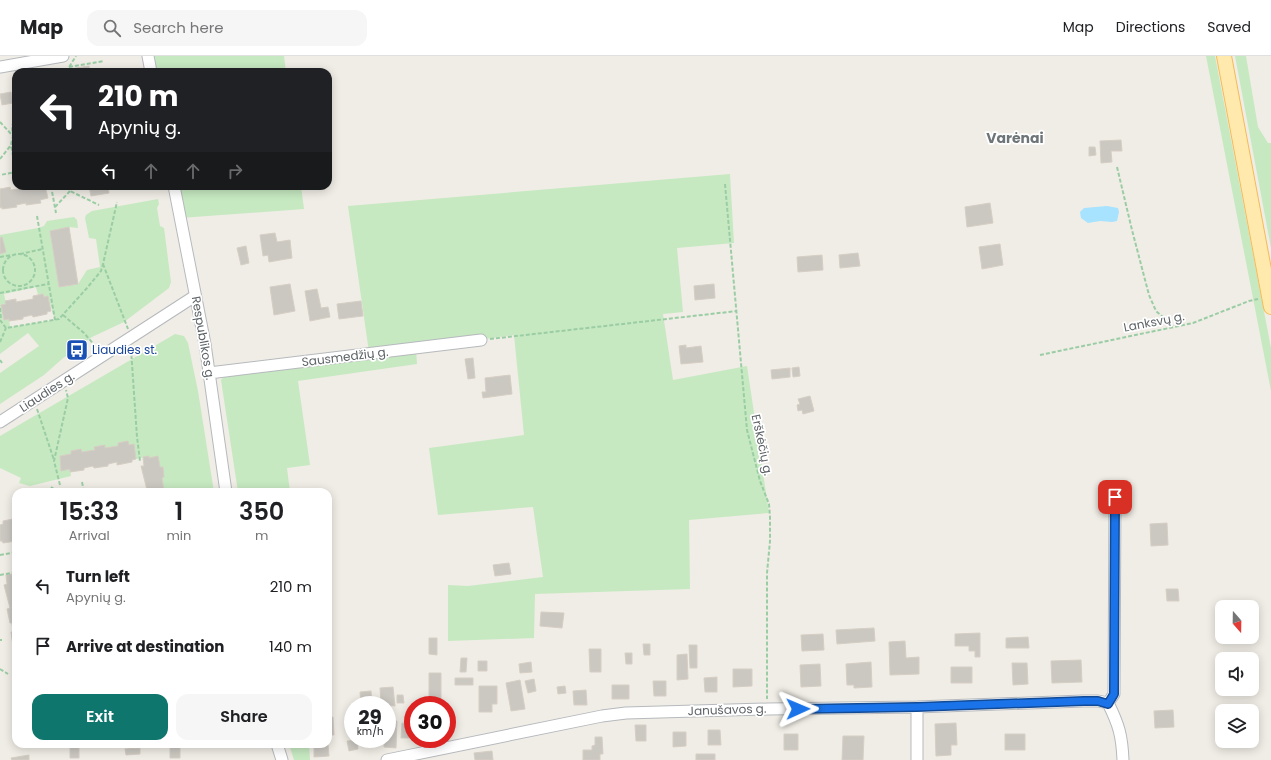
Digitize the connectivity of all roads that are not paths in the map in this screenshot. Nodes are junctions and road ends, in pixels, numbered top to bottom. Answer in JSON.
{"nodes":[{"id":1,"x":63,"y":56,"type":"edge"},
{"id":2,"x":148,"y":56,"type":"edge"},
{"id":3,"x":1224,"y":56,"type":"edge"},
{"id":4,"x":0,"y":67,"type":"edge"},
{"id":5,"x":150,"y":68,"type":"edge"},
{"id":6,"x":175,"y":190,"type":"edge"},
{"id":7,"x":195,"y":296,"type":"junction"},
{"id":8,"x":1270,"y":302,"type":"edge"},
{"id":9,"x":481,"y":340,"type":"road end"},
{"id":10,"x":209,"y":373,"type":"junction"},
{"id":11,"x":0,"y":422,"type":"edge"},
{"id":12,"x":225,"y":488,"type":"edge"},
{"id":13,"x":1115,"y":497,"type":"dead end"},
{"id":14,"x":1108,"y":704,"type":"junction"},
{"id":15,"x":917,"y":707,"type":"junction"},
{"id":16,"x":278,"y":748,"type":"edge"},
{"id":17,"x":282,"y":760,"type":"edge"},
{"id":18,"x":387,"y":760,"type":"edge"},
{"id":19,"x":917,"y":760,"type":"edge"},
{"id":20,"x":1123,"y":760,"type":"edge"}],
"edges":[{"from":1,"to":4,"type":"street"},
{"from":2,"to":5,"type":"street"},
{"from":3,"to":8,"type":"main road"},
{"from":6,"to":7,"type":"street","name":"Respublikos g."},
{"from":7,"to":10,"type":"street","name":"Respublikos g."},
{"from":7,"to":11,"type":"street","name":"Liaudies g."},
{"from":9,"to":10,"type":"street","name":"Sausmedžių g."},
{"from":10,"to":12,"type":"street","name":"Respublikos g."},
{"from":13,"to":14,"type":"street"},
{"from":14,"to":15,"type":"street","name":"Janušavos g."},
{"from":14,"to":20,"type":"street"},
{"from":15,"to":18,"type":"street","name":"Janušavos g."},
{"from":15,"to":19,"type":"street"},
{"from":16,"to":17,"type":"street"}]}
